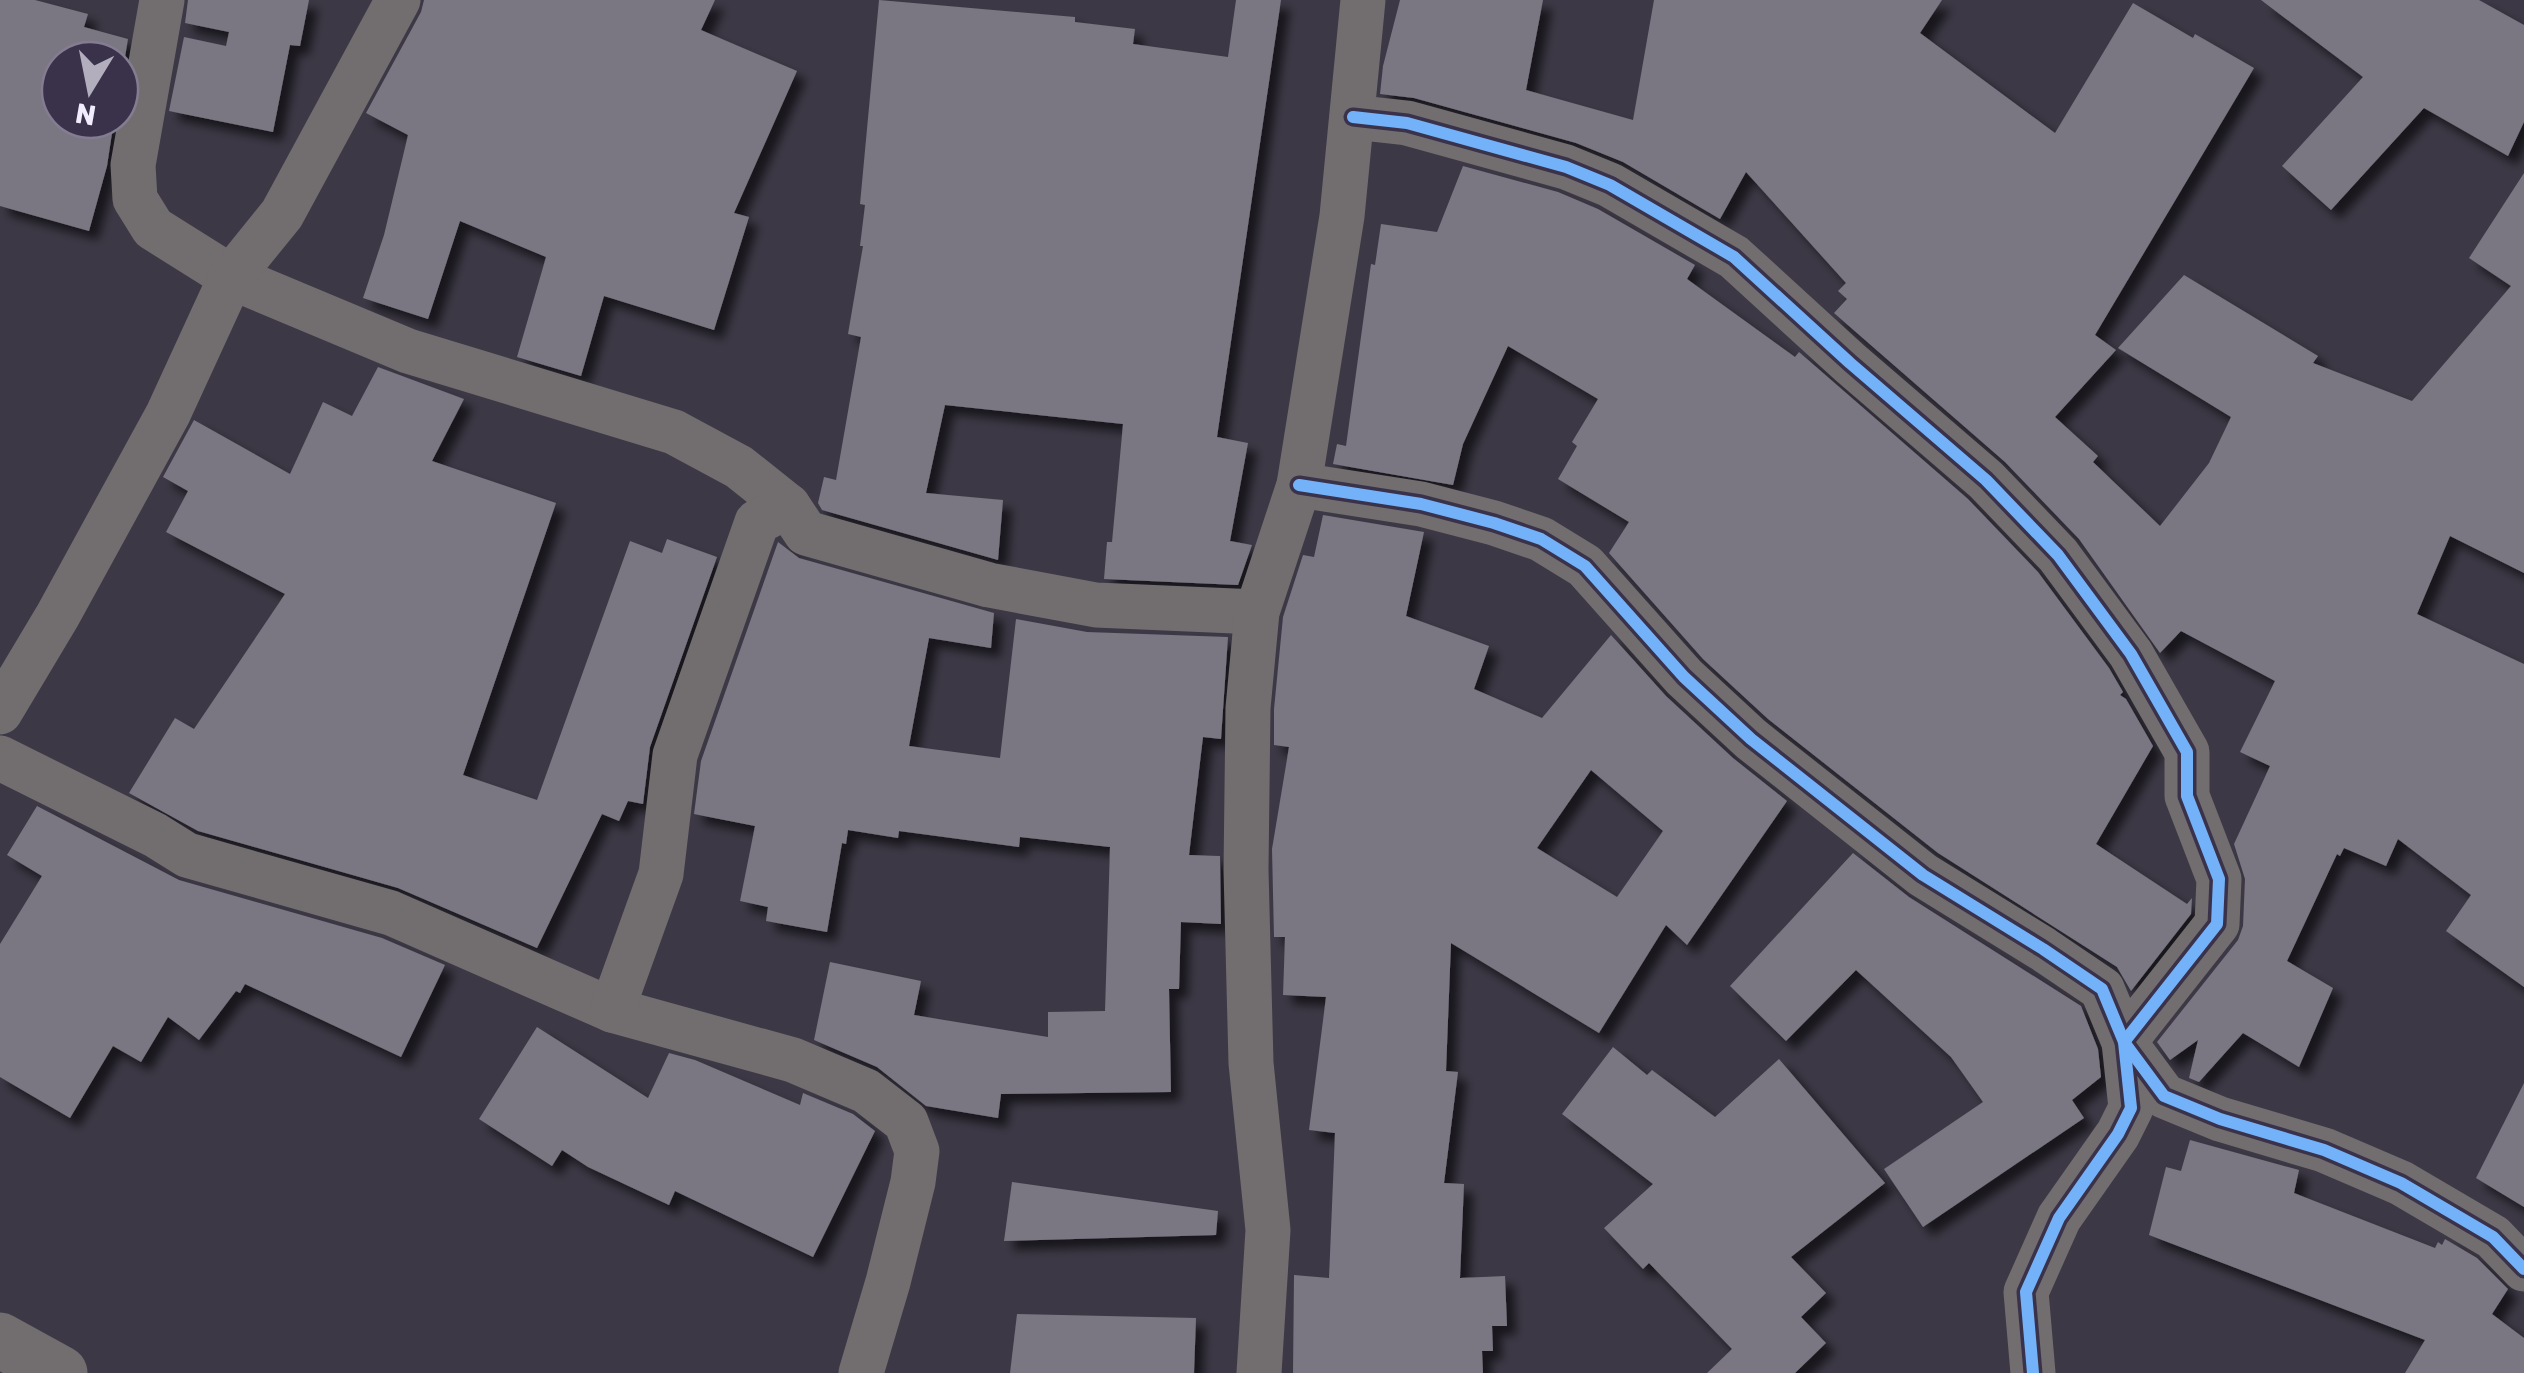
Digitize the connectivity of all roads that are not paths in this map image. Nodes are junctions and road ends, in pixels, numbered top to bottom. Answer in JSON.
{"nodes":[{"id":1,"x":162,"y":0,"type":"edge"},
{"id":2,"x":398,"y":0,"type":"edge"},
{"id":3,"x":1363,"y":0,"type":"edge"},
{"id":4,"x":1353,"y":117,"type":"junction"},
{"id":5,"x":230,"y":277,"type":"junction"},
{"id":6,"x":1299,"y":485,"type":"junction"},
{"id":7,"x":788,"y":506,"type":"junction"},
{"id":8,"x":1256,"y":612,"type":"junction"},
{"id":9,"x":0,"y":712,"type":"edge"},
{"id":10,"x":0,"y":758,"type":"edge"},
{"id":11,"x":612,"y":1010,"type":"junction"},
{"id":12,"x":2124,"y":1042,"type":"junction"},
{"id":13,"x":2524,"y":1269,"type":"edge"},
{"id":14,"x":0,"y":1340,"type":"edge"},
{"id":15,"x":60,"y":1373,"type":"edge"},
{"id":16,"x":861,"y":1373,"type":"edge"},
{"id":17,"x":1259,"y":1373,"type":"edge"},
{"id":18,"x":2033,"y":1373,"type":"edge"}],
"edges":[{"from":1,"to":5,"type":"street"},
{"from":2,"to":5,"type":"street"},
{"from":3,"to":4,"type":"street"},
{"from":4,"to":6,"type":"street"},
{"from":4,"to":12,"type":"street"},
{"from":5,"to":7,"type":"street"},
{"from":5,"to":9,"type":"street"},
{"from":6,"to":8,"type":"street"},
{"from":6,"to":12,"type":"street"},
{"from":7,"to":8,"type":"street"},
{"from":7,"to":11,"type":"street"},
{"from":8,"to":17,"type":"street"},
{"from":10,"to":11,"type":"street"},
{"from":11,"to":16,"type":"street"},
{"from":12,"to":13,"type":"street"},
{"from":12,"to":18,"type":"street"},
{"from":14,"to":15,"type":"street"}]}
